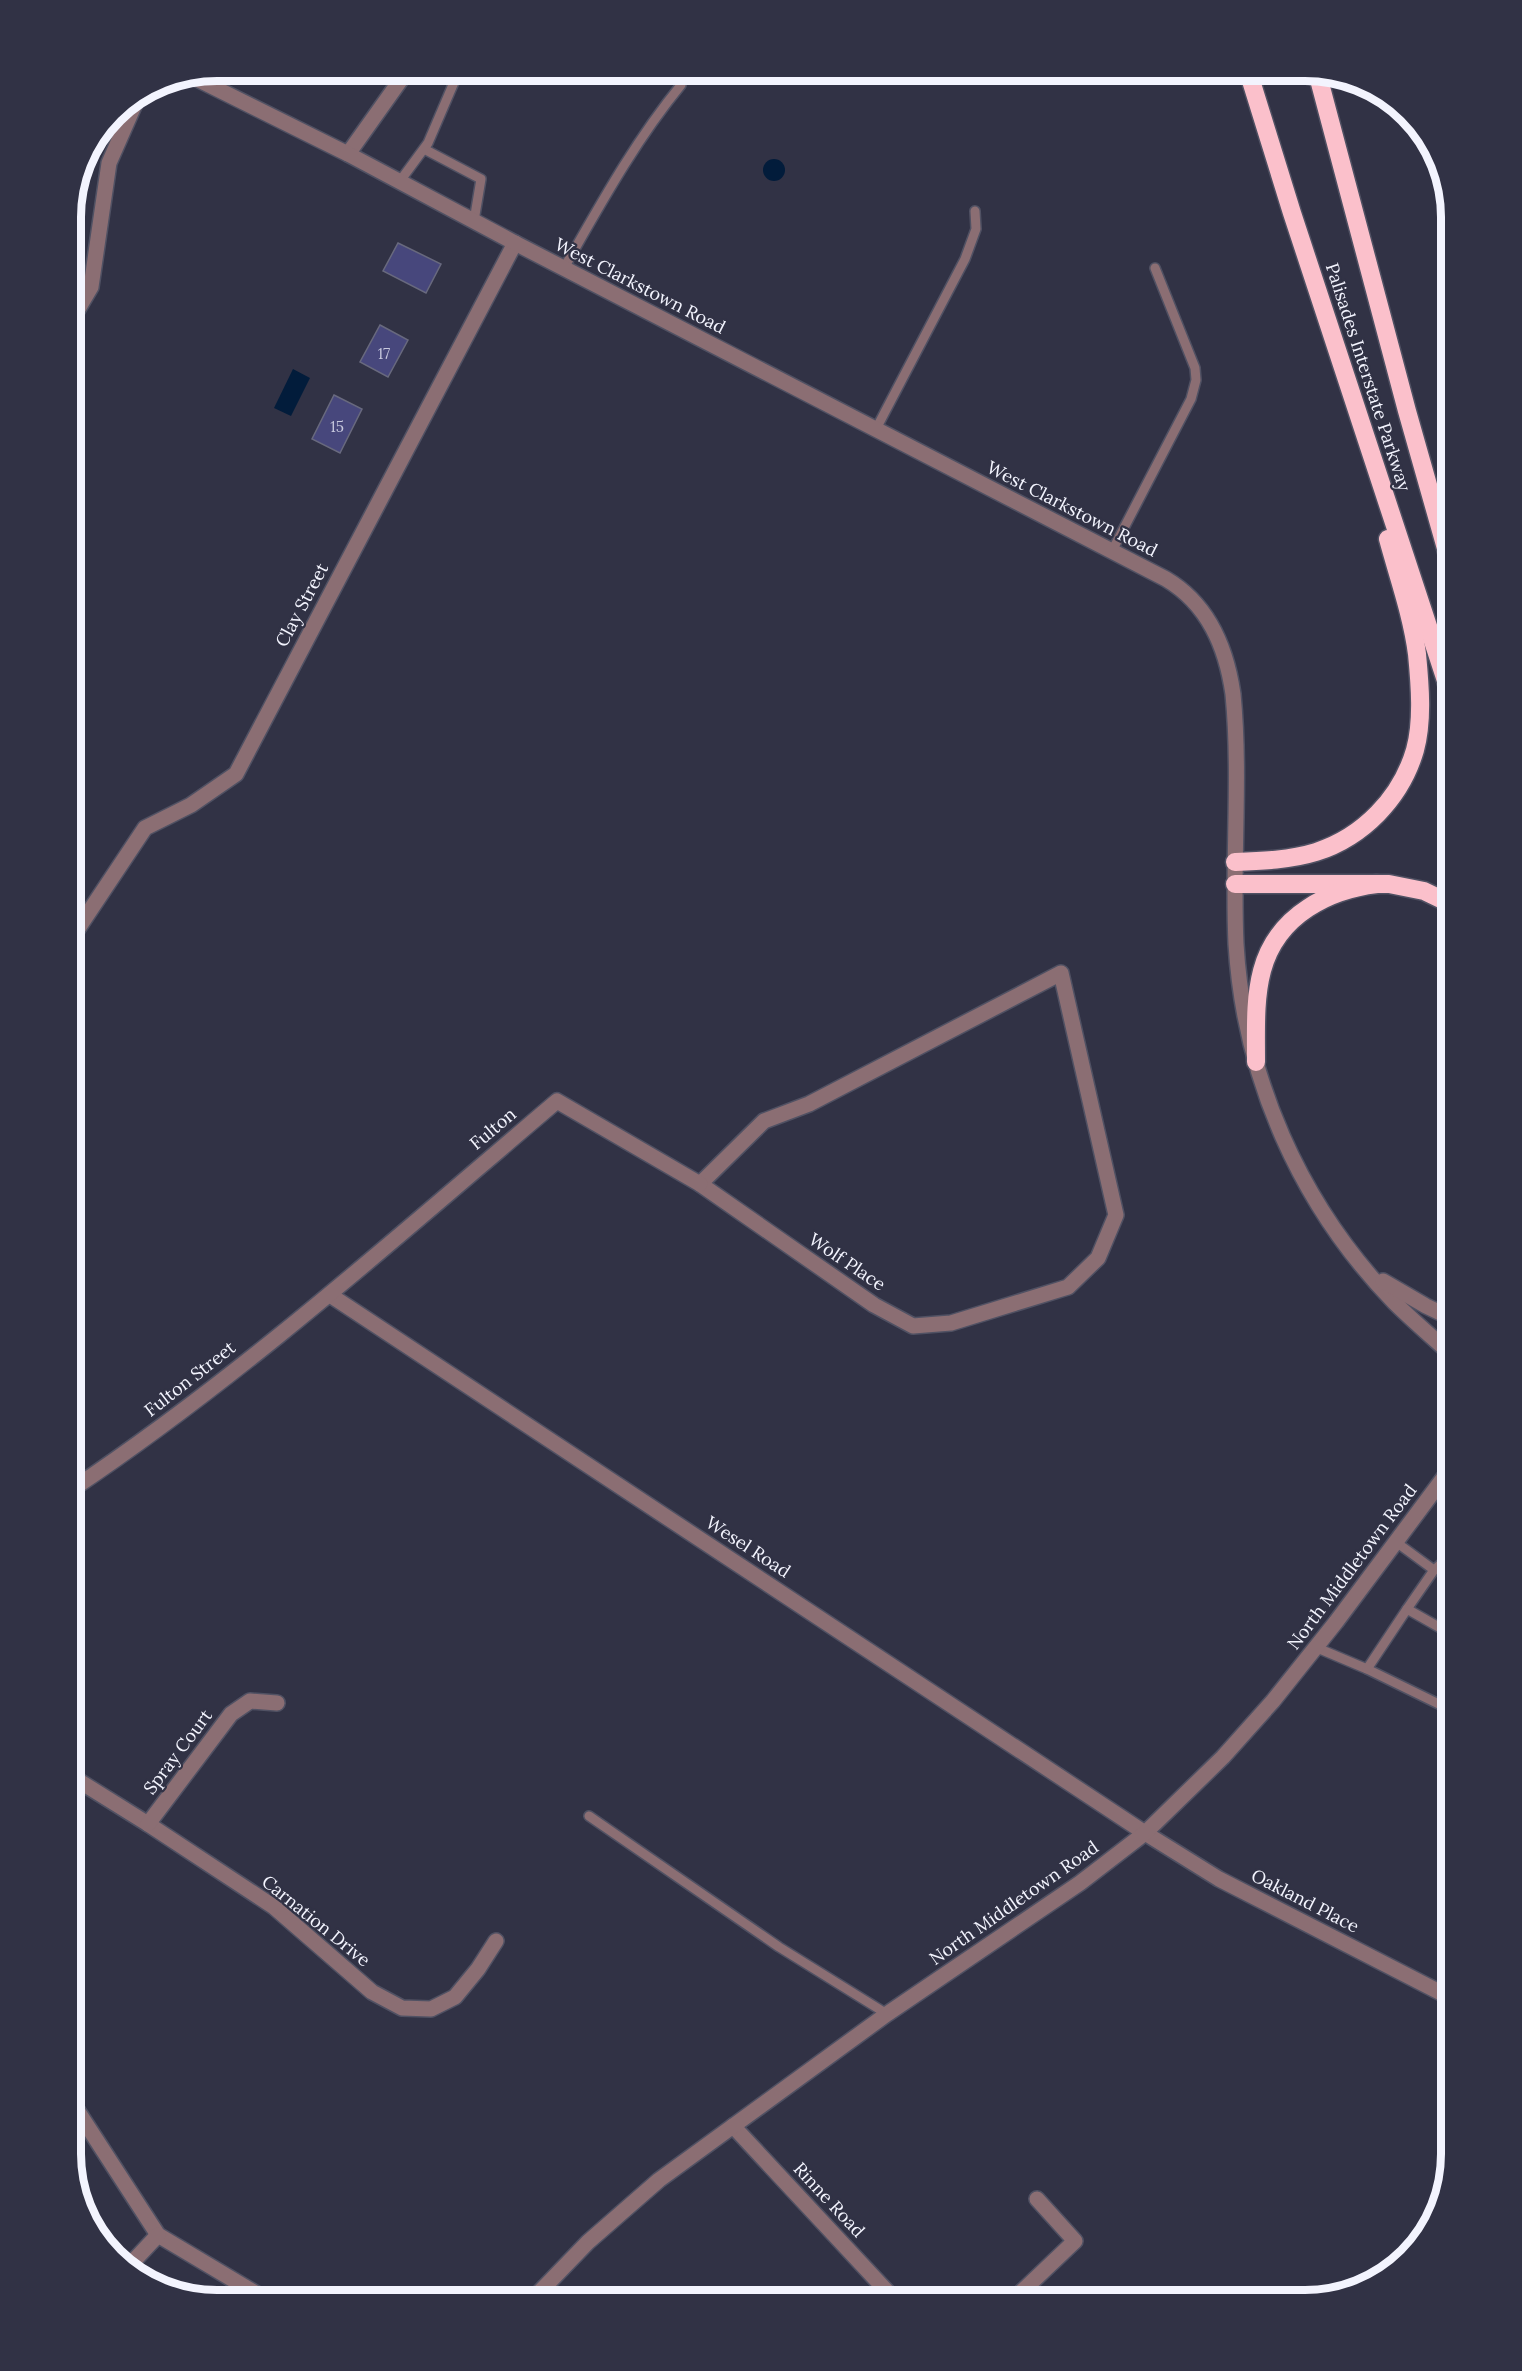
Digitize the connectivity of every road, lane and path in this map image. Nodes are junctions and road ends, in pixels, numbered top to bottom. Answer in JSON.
{"nodes":[{"id":1,"x":400,"y":81,"type":"edge"},
{"id":2,"x":455,"y":81,"type":"edge"},
{"id":3,"x":1251,"y":81,"type":"edge"},
{"id":4,"x":203,"y":82,"type":"edge"},
{"id":5,"x":1320,"y":82,"type":"edge"},
{"id":6,"x":681,"y":85,"type":"dead end"},
{"id":7,"x":132,"y":111,"type":"edge"},
{"id":8,"x":424,"y":149,"type":"junction"},
{"id":9,"x":348,"y":154,"type":"junction"},
{"id":10,"x":400,"y":181,"type":"junction"},
{"id":11,"x":975,"y":211,"type":"dead end"},
{"id":12,"x":474,"y":221,"type":"junction"},
{"id":13,"x":515,"y":243,"type":"junction"},
{"id":14,"x":564,"y":268,"type":"junction"},
{"id":15,"x":1155,"y":268,"type":"dead end"},
{"id":16,"x":81,"y":304,"type":"edge"},
{"id":17,"x":1336,"y":349,"type":"junction"},
{"id":18,"x":876,"y":429,"type":"junction"},
{"id":19,"x":1441,"y":528,"type":"edge"},
{"id":20,"x":1112,"y":551,"type":"junction"},
{"id":21,"x":1441,"y":663,"type":"edge"},
{"id":22,"x":1234,"y":862,"type":"junction"},
{"id":23,"x":1235,"y":884,"type":"junction"},
{"id":24,"x":1377,"y":884,"type":"junction"},
{"id":25,"x":1441,"y":898,"type":"edge"},
{"id":26,"x":81,"y":924,"type":"edge"},
{"id":27,"x":1256,"y":1062,"type":"junction"},
{"id":28,"x":700,"y":1184,"type":"junction"},
{"id":29,"x":1370,"y":1273,"type":"junction"},
{"id":30,"x":330,"y":1295,"type":"junction"},
{"id":31,"x":1441,"y":1313,"type":"edge"},
{"id":32,"x":1441,"y":1344,"type":"edge"},
{"id":33,"x":81,"y":1483,"type":"edge"},
{"id":34,"x":1441,"y":1483,"type":"edge"},
{"id":35,"x":1396,"y":1542,"type":"junction"},
{"id":36,"x":1441,"y":1564,"type":"edge"},
{"id":37,"x":1434,"y":1570,"type":"junction"},
{"id":38,"x":1407,"y":1609,"type":"junction"},
{"id":39,"x":1441,"y":1628,"type":"edge"},
{"id":40,"x":1316,"y":1647,"type":"junction"},
{"id":41,"x":1367,"y":1669,"type":"junction"},
{"id":42,"x":277,"y":1703,"type":"dead end"},
{"id":43,"x":1441,"y":1705,"type":"edge"},
{"id":44,"x":81,"y":1783,"type":"edge"},
{"id":45,"x":589,"y":1816,"type":"dead end"},
{"id":46,"x":148,"y":1824,"type":"junction"},
{"id":47,"x":1145,"y":1833,"type":"junction"},
{"id":48,"x":496,"y":1941,"type":"dead end"},
{"id":49,"x":1441,"y":1992,"type":"edge"},
{"id":50,"x":887,"y":2014,"type":"junction"},
{"id":51,"x":81,"y":2116,"type":"edge"},
{"id":52,"x":733,"y":2126,"type":"junction"},
{"id":53,"x":1037,"y":2199,"type":"dead end"},
{"id":54,"x":158,"y":2235,"type":"junction"},
{"id":55,"x":133,"y":2261,"type":"edge"},
{"id":56,"x":250,"y":2290,"type":"edge"},
{"id":57,"x":542,"y":2290,"type":"edge"},
{"id":58,"x":886,"y":2290,"type":"edge"},
{"id":59,"x":1024,"y":2290,"type":"edge"}],
"edges":[{"from":1,"to":9,"type":"street"},
{"from":2,"to":8,"type":"lane"},
{"from":3,"to":17,"type":"highway","name":"Palisades Interstate Parkway"},
{"from":4,"to":9,"type":"street","name":"West Clarkstown Road"},
{"from":5,"to":19,"type":"highway","name":"Palisades Interstate Parkway"},
{"from":6,"to":14,"type":"lane"},
{"from":7,"to":16,"type":"street"},
{"from":8,"to":10,"type":"lane"},
{"from":8,"to":12,"type":"lane"},
{"from":9,"to":10,"type":"street","name":"West Clarkstown Road"},
{"from":10,"to":12,"type":"street","name":"West Clarkstown Road"},
{"from":11,"to":18,"type":"lane"},
{"from":12,"to":13,"type":"street","name":"West Clarkstown Road"},
{"from":13,"to":14,"type":"street","name":"West Clarkstown Road"},
{"from":13,"to":26,"type":"street","name":"Clay Street"},
{"from":14,"to":18,"type":"street","name":"West Clarkstown Road"},
{"from":15,"to":20,"type":"lane"},
{"from":17,"to":21,"type":"highway","name":"Palisades Interstate Parkway"},
{"from":17,"to":22,"type":"highway"},
{"from":18,"to":20,"type":"street","name":"West Clarkstown Road"},
{"from":20,"to":22,"type":"street","name":"West Clarkstown Road"},
{"from":22,"to":23,"type":"street","name":"West Clarkstown Road"},
{"from":23,"to":24,"type":"highway"},
{"from":23,"to":27,"type":"street","name":"West Clarkstown Road"},
{"from":24,"to":25,"type":"highway"},
{"from":24,"to":27,"type":"highway"},
{"from":27,"to":29,"type":"street","name":"West Clarkstown Road"},
{"from":28,"to":28,"type":"street","name":"Wolf Place"},
{"from":28,"to":30,"type":"street","name":"Fulton"},
{"from":29,"to":31,"type":"street"},
{"from":29,"to":32,"type":"street","name":"West Clarkstown Road"},
{"from":30,"to":33,"type":"street","name":"Fulton Street"},
{"from":30,"to":47,"type":"street","name":"Wesel Road"},
{"from":34,"to":35,"type":"street","name":"North Middletown Road"},
{"from":35,"to":37,"type":"lane"},
{"from":35,"to":40,"type":"street","name":"North Middletown Road"},
{"from":36,"to":37,"type":"lane"},
{"from":37,"to":38,"type":"lane"},
{"from":38,"to":39,"type":"lane"},
{"from":38,"to":41,"type":"lane"},
{"from":40,"to":41,"type":"lane"},
{"from":40,"to":47,"type":"street","name":"North Middletown Road"},
{"from":41,"to":43,"type":"lane"},
{"from":42,"to":46,"type":"street","name":"Spray Court"},
{"from":44,"to":46,"type":"street","name":"Carnation Drive"},
{"from":45,"to":50,"type":"lane"},
{"from":46,"to":48,"type":"street","name":"Carnation Drive"},
{"from":47,"to":49,"type":"street","name":"Oakland Place"},
{"from":47,"to":50,"type":"street","name":"North Middletown Road"},
{"from":50,"to":52,"type":"street","name":"North Middletown Road"},
{"from":51,"to":54,"type":"street"},
{"from":52,"to":57,"type":"street","name":"North Middletown Road"},
{"from":52,"to":58,"type":"street","name":"Rinne Road"},
{"from":53,"to":59,"type":"street"},
{"from":54,"to":55,"type":"street"},
{"from":54,"to":56,"type":"street"}]}
